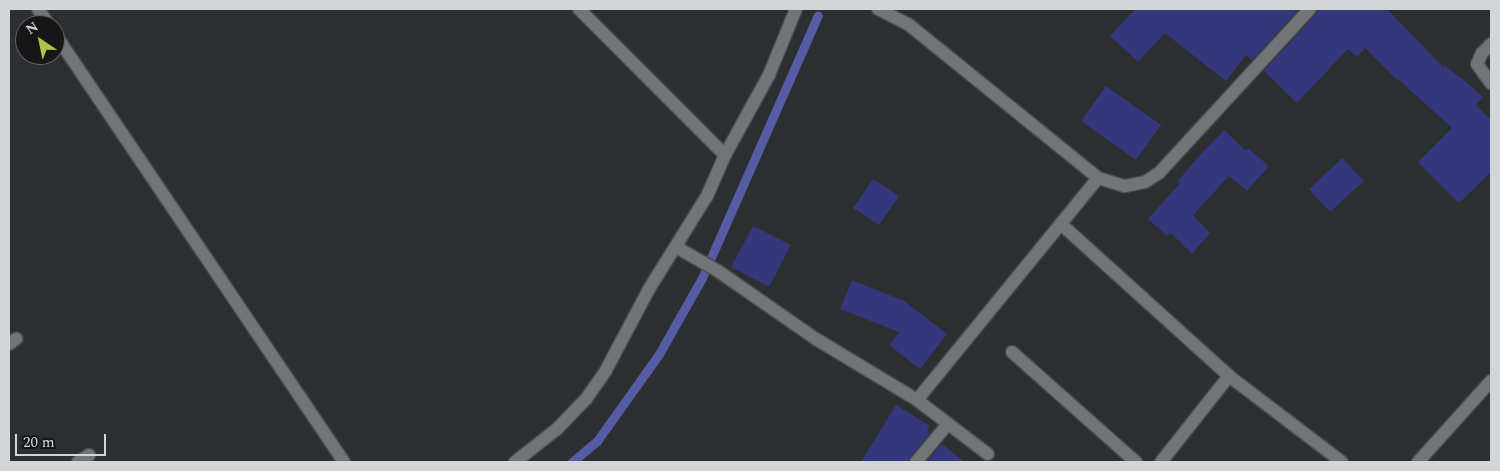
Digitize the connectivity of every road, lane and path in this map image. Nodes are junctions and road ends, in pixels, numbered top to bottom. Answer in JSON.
{"nodes":[{"id":1,"x":579,"y":9,"type":"edge"},
{"id":2,"x":796,"y":9,"type":"edge"},
{"id":3,"x":878,"y":9,"type":"edge"},
{"id":4,"x":1310,"y":9,"type":"edge"},
{"id":5,"x":1491,"y":44,"type":"edge"},
{"id":6,"x":65,"y":49,"type":"edge"},
{"id":7,"x":1491,"y":83,"type":"edge"},
{"id":8,"x":726,"y":155,"type":"junction"},
{"id":9,"x":1098,"y":178,"type":"junction"},
{"id":10,"x":1061,"y":224,"type":"junction"},
{"id":11,"x":676,"y":247,"type":"junction"},
{"id":12,"x":1012,"y":352,"type":"dead end"},
{"id":13,"x":1230,"y":376,"type":"junction"},
{"id":14,"x":1491,"y":381,"type":"edge"},
{"id":15,"x":917,"y":400,"type":"junction"},
{"id":16,"x":948,"y":424,"type":"junction"},
{"id":17,"x":988,"y":454,"type":"dead end"},
{"id":18,"x":344,"y":462,"type":"edge"},
{"id":19,"x":515,"y":462,"type":"edge"},
{"id":20,"x":916,"y":462,"type":"edge"},
{"id":21,"x":1136,"y":462,"type":"edge"},
{"id":22,"x":1161,"y":462,"type":"edge"},
{"id":23,"x":1342,"y":462,"type":"edge"},
{"id":24,"x":1418,"y":462,"type":"edge"}],
"edges":[{"from":1,"to":8,"type":"street"},
{"from":2,"to":8,"type":"street"},
{"from":3,"to":9,"type":"street"},
{"from":4,"to":9,"type":"street"},
{"from":5,"to":7,"type":"street"},
{"from":6,"to":18,"type":"street"},
{"from":8,"to":11,"type":"street"},
{"from":9,"to":10,"type":"street"},
{"from":10,"to":13,"type":"street"},
{"from":10,"to":15,"type":"street"},
{"from":11,"to":15,"type":"street"},
{"from":11,"to":19,"type":"street"},
{"from":12,"to":21,"type":"street"},
{"from":13,"to":22,"type":"street"},
{"from":13,"to":23,"type":"street"},
{"from":14,"to":24,"type":"street"},
{"from":15,"to":16,"type":"street"},
{"from":16,"to":17,"type":"street"},
{"from":16,"to":20,"type":"street"}]}
